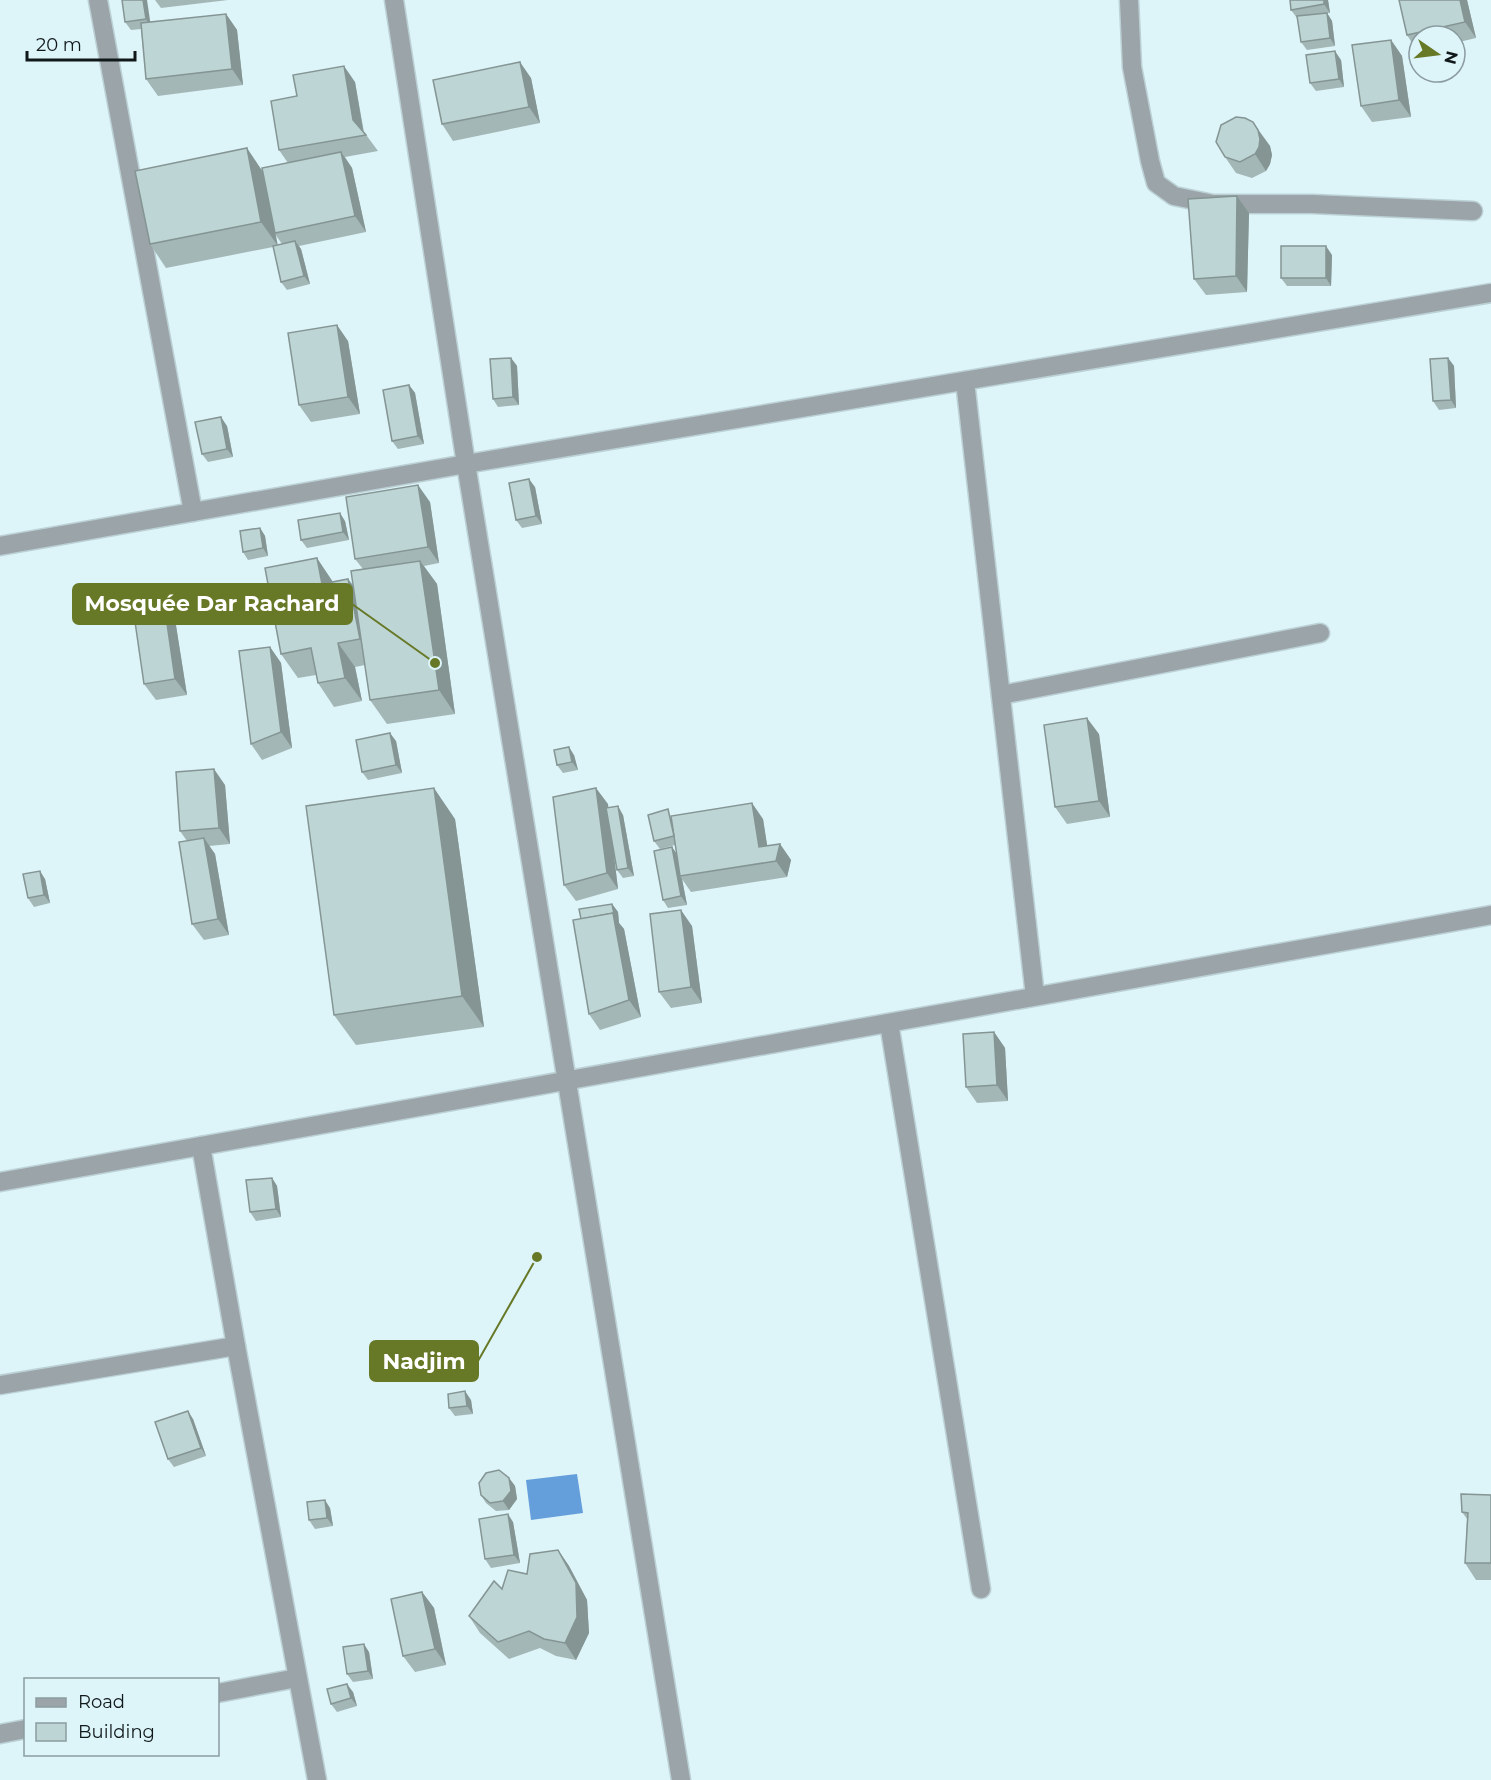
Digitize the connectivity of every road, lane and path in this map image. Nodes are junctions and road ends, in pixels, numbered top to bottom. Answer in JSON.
{"nodes":[{"id":1,"x":98,"y":0,"type":"edge"},
{"id":2,"x":394,"y":0,"type":"edge"},
{"id":3,"x":1129,"y":0,"type":"edge"},
{"id":4,"x":1473,"y":211,"type":"dead end"},
{"id":5,"x":1491,"y":293,"type":"edge"},
{"id":6,"x":964,"y":381,"type":"junction"},
{"id":7,"x":466,"y":464,"type":"junction"},
{"id":8,"x":193,"y":512,"type":"junction"},
{"id":9,"x":0,"y":546,"type":"edge"},
{"id":10,"x":1320,"y":633,"type":"dead end"},
{"id":11,"x":1001,"y":695,"type":"junction"},
{"id":12,"x":1491,"y":915,"type":"edge"},
{"id":13,"x":1035,"y":996,"type":"junction"},
{"id":14,"x":889,"y":1023,"type":"junction"},
{"id":15,"x":567,"y":1080,"type":"junction"},
{"id":16,"x":201,"y":1146,"type":"junction"},
{"id":17,"x":0,"y":1182,"type":"edge"},
{"id":18,"x":236,"y":1346,"type":"junction"},
{"id":19,"x":0,"y":1386,"type":"edge"},
{"id":20,"x":981,"y":1589,"type":"dead end"},
{"id":21,"x":297,"y":1678,"type":"junction"},
{"id":22,"x":219,"y":1693,"type":"edge"},
{"id":23,"x":24,"y":1729,"type":"edge"},
{"id":24,"x":0,"y":1734,"type":"edge"},
{"id":25,"x":317,"y":1780,"type":"edge"},
{"id":26,"x":681,"y":1780,"type":"edge"}],
"edges":[{"from":1,"to":8,"type":"street"},
{"from":2,"to":7,"type":"street"},
{"from":3,"to":4,"type":"street"},
{"from":5,"to":6,"type":"street"},
{"from":6,"to":7,"type":"street"},
{"from":6,"to":11,"type":"street"},
{"from":7,"to":8,"type":"street"},
{"from":7,"to":15,"type":"street"},
{"from":8,"to":9,"type":"street"},
{"from":10,"to":11,"type":"street"},
{"from":11,"to":13,"type":"street"},
{"from":12,"to":13,"type":"street"},
{"from":13,"to":14,"type":"street"},
{"from":14,"to":15,"type":"street"},
{"from":14,"to":20,"type":"street"},
{"from":15,"to":16,"type":"street"},
{"from":15,"to":26,"type":"street"},
{"from":16,"to":17,"type":"street"},
{"from":16,"to":18,"type":"street"},
{"from":18,"to":19,"type":"street"},
{"from":18,"to":21,"type":"street"},
{"from":21,"to":22,"type":"street"},
{"from":21,"to":25,"type":"street"},
{"from":23,"to":24,"type":"street"}]}
